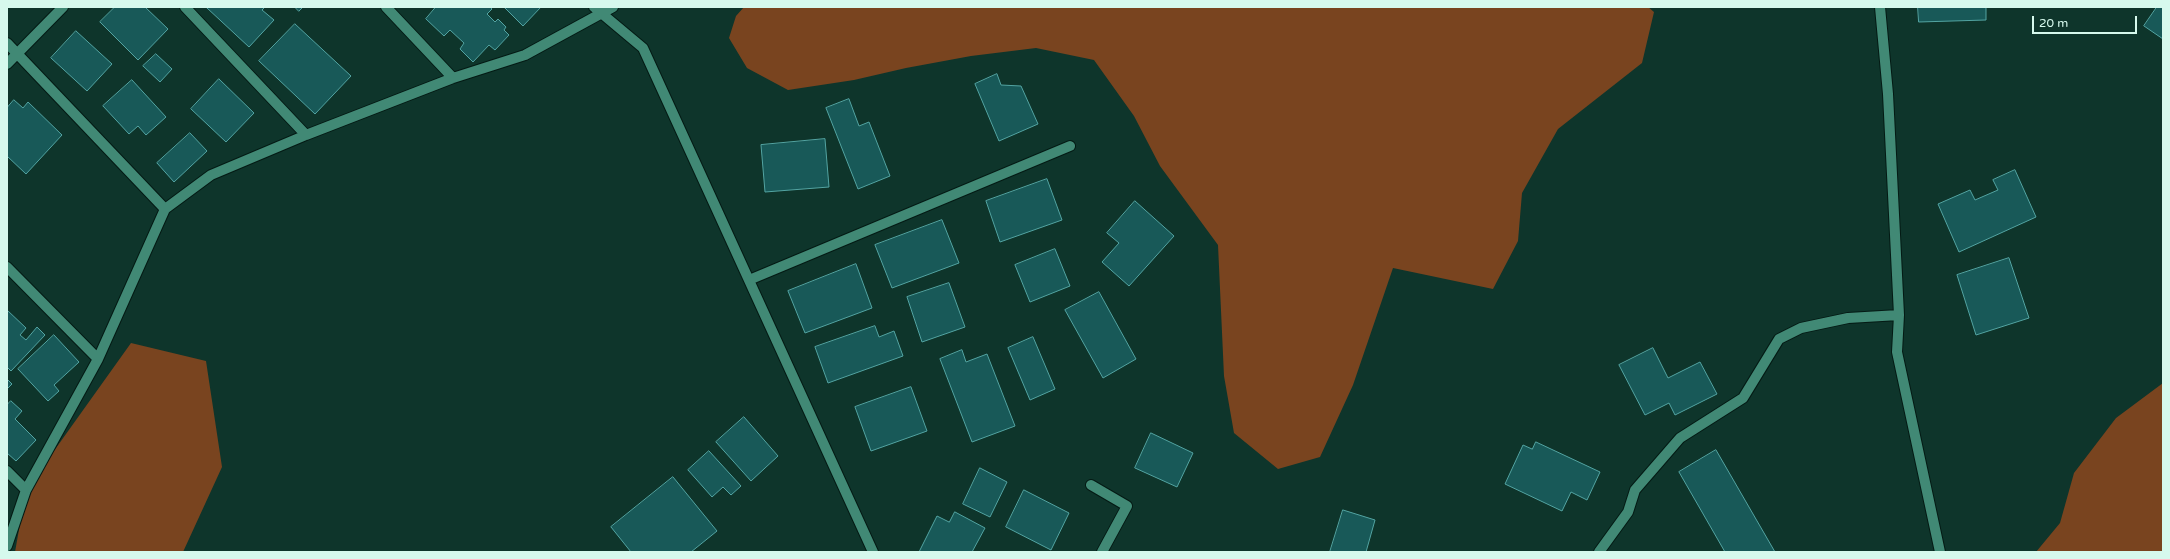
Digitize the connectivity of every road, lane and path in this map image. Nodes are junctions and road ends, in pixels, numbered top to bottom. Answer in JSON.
{"nodes":[{"id":1,"x":63,"y":7,"type":"edge"},
{"id":2,"x":185,"y":7,"type":"edge"},
{"id":3,"x":386,"y":7,"type":"edge"},
{"id":4,"x":594,"y":7,"type":"edge"},
{"id":5,"x":613,"y":7,"type":"edge"},
{"id":6,"x":1880,"y":7,"type":"edge"},
{"id":7,"x":601,"y":15,"type":"junction"},
{"id":8,"x":7,"y":43,"type":"edge"},
{"id":9,"x":18,"y":54,"type":"junction"},
{"id":10,"x":7,"y":64,"type":"edge"},
{"id":11,"x":453,"y":78,"type":"junction"},
{"id":12,"x":306,"y":135,"type":"junction"},
{"id":13,"x":1070,"y":146,"type":"dead end"},
{"id":14,"x":165,"y":209,"type":"junction"},
{"id":15,"x":7,"y":267,"type":"edge"},
{"id":16,"x":749,"y":280,"type":"junction"},
{"id":17,"x":1899,"y":314,"type":"junction"},
{"id":18,"x":98,"y":359,"type":"junction"},
{"id":19,"x":7,"y":471,"type":"edge"},
{"id":20,"x":1091,"y":485,"type":"dead end"},
{"id":21,"x":26,"y":490,"type":"junction"},
{"id":22,"x":7,"y":546,"type":"edge"},
{"id":23,"x":873,"y":552,"type":"edge"},
{"id":24,"x":1102,"y":552,"type":"edge"},
{"id":25,"x":1600,"y":552,"type":"edge"},
{"id":26,"x":1940,"y":552,"type":"edge"}],
"edges":[{"from":1,"to":9,"type":"street"},
{"from":2,"to":12,"type":"street"},
{"from":3,"to":11,"type":"street"},
{"from":4,"to":7,"type":"street"},
{"from":5,"to":7,"type":"street"},
{"from":6,"to":17,"type":"street"},
{"from":7,"to":11,"type":"street"},
{"from":7,"to":16,"type":"street"},
{"from":8,"to":9,"type":"street"},
{"from":9,"to":10,"type":"street"},
{"from":9,"to":14,"type":"street"},
{"from":11,"to":12,"type":"street"},
{"from":12,"to":14,"type":"street"},
{"from":13,"to":16,"type":"street"},
{"from":14,"to":18,"type":"street"},
{"from":15,"to":18,"type":"street"},
{"from":16,"to":23,"type":"street"},
{"from":17,"to":25,"type":"street"},
{"from":17,"to":26,"type":"street"},
{"from":18,"to":21,"type":"street"},
{"from":19,"to":21,"type":"street"},
{"from":20,"to":24,"type":"street"},
{"from":21,"to":22,"type":"street"}]}
